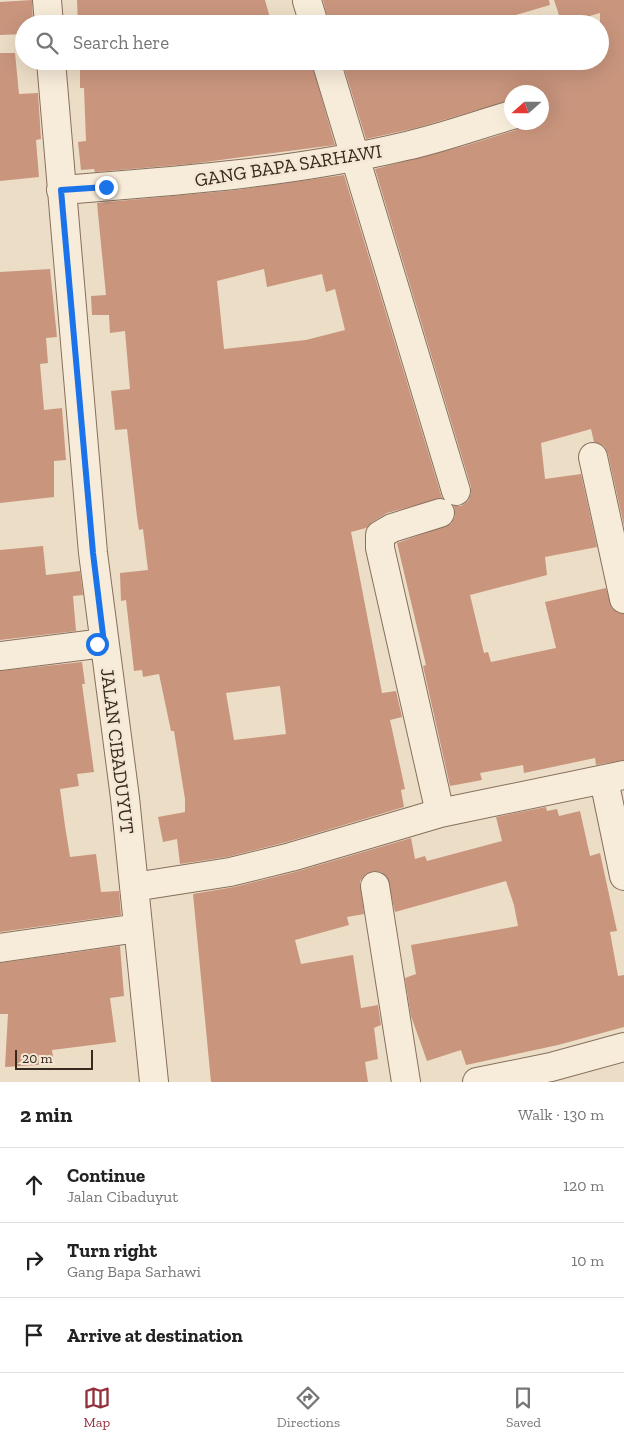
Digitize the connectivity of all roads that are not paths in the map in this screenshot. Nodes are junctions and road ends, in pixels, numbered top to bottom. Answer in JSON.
{"nodes":[{"id":1,"x":47,"y":0,"type":"edge"},
{"id":2,"x":48,"y":15,"type":"edge"},
{"id":3,"x":53,"y":70,"type":"edge"},
{"id":4,"x":329,"y":70,"type":"edge"},
{"id":5,"x":504,"y":117,"type":"edge"},
{"id":6,"x":356,"y":157,"type":"junction"},
{"id":7,"x":61,"y":190,"type":"junction"},
{"id":8,"x":593,"y":457,"type":"dead end"},
{"id":9,"x":624,"y":599,"type":"edge"},
{"id":10,"x":104,"y":643,"type":"junction"},
{"id":11,"x":0,"y":656,"type":"edge"},
{"id":12,"x":614,"y":778,"type":"edge"},
{"id":13,"x":440,"y":814,"type":"junction"},
{"id":14,"x":624,"y":876,"type":"edge"},
{"id":15,"x":375,"y":886,"type":"dead end"},
{"id":16,"x":134,"y":887,"type":"junction"},
{"id":17,"x":138,"y":928,"type":"junction"},
{"id":18,"x":0,"y":948,"type":"edge"},
{"id":19,"x":624,"y":1047,"type":"edge"},
{"id":20,"x":553,"y":1074,"type":"edge"},
{"id":21,"x":154,"y":1082,"type":"edge"},
{"id":22,"x":406,"y":1082,"type":"edge"},
{"id":23,"x":477,"y":1082,"type":"edge"}],
"edges":[{"from":1,"to":2,"type":"street"},
{"from":3,"to":7,"type":"street","name":"JALAN CIBADUYUT"},
{"from":4,"to":6,"type":"street"},
{"from":5,"to":6,"type":"street","name":"GANG BAPA SARHAWI"},
{"from":6,"to":7,"type":"street","name":"GANG BAPA SARHAWI"},
{"from":6,"to":13,"type":"street"},
{"from":7,"to":10,"type":"street","name":"JALAN CIBADUYUT"},
{"from":8,"to":9,"type":"street"},
{"from":10,"to":11,"type":"street"},
{"from":10,"to":16,"type":"street","name":"JALAN CIBADUYUT"},
{"from":12,"to":13,"type":"street"},
{"from":12,"to":14,"type":"street"},
{"from":13,"to":16,"type":"street"},
{"from":15,"to":22,"type":"street"},
{"from":16,"to":17,"type":"street","name":"JALAN CIBADUYUT"},
{"from":17,"to":18,"type":"street"},
{"from":17,"to":21,"type":"street","name":"JALAN CIBADUYUT"},
{"from":19,"to":20,"type":"street"},
{"from":20,"to":23,"type":"street"}]}
